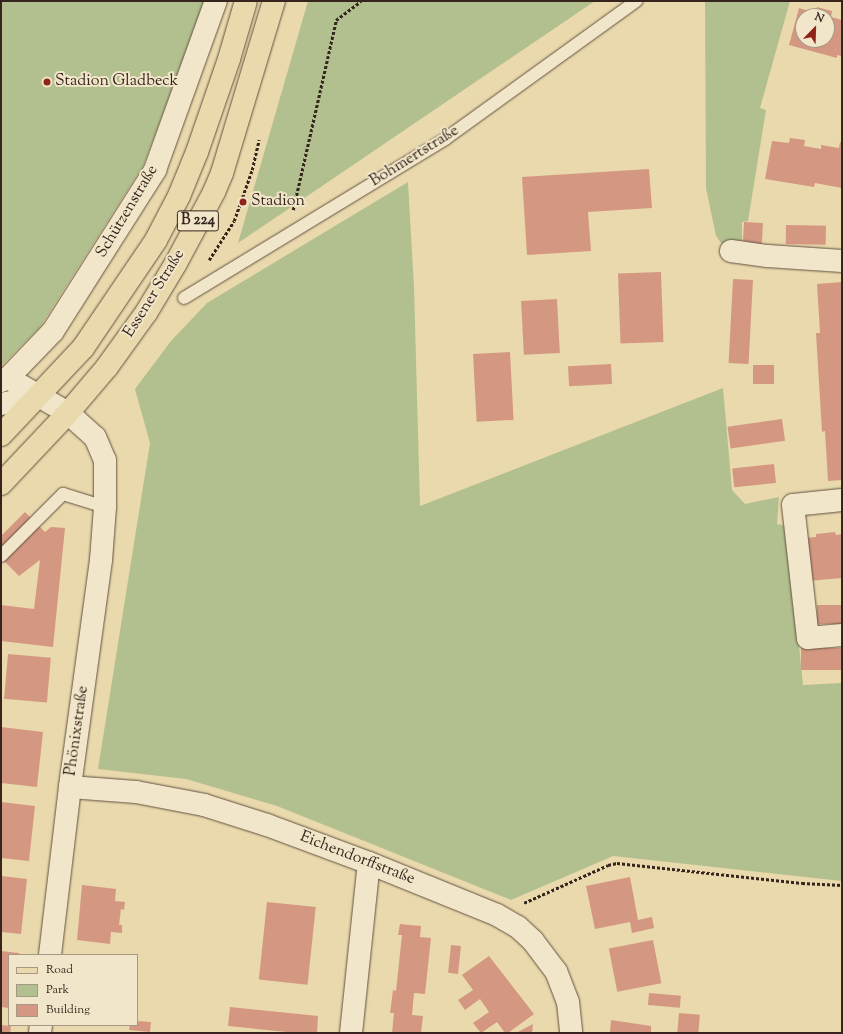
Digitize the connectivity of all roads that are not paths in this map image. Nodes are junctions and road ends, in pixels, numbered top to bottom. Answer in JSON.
{"nodes":[{"id":1,"x":216,"y":1,"type":"edge"},
{"id":2,"x":246,"y":1,"type":"edge"},
{"id":3,"x":274,"y":1,"type":"edge"},
{"id":4,"x":636,"y":1,"type":"edge"},
{"id":5,"x":730,"y":251,"type":"dead end"},
{"id":6,"x":842,"y":261,"type":"edge"},
{"id":7,"x":184,"y":298,"type":"dead end"},
{"id":8,"x":4,"y":379,"type":"edge"},
{"id":9,"x":39,"y":396,"type":"junction"},
{"id":10,"x":1,"y":404,"type":"edge"},
{"id":11,"x":68,"y":413,"type":"junction"},
{"id":12,"x":1,"y":435,"type":"edge"},
{"id":13,"x":1,"y":484,"type":"edge"},
{"id":14,"x":842,"y":500,"type":"edge"},
{"id":15,"x":105,"y":507,"type":"junction"},
{"id":16,"x":1,"y":556,"type":"edge"},
{"id":17,"x":842,"y":635,"type":"edge"},
{"id":18,"x":70,"y":787,"type":"junction"},
{"id":19,"x":369,"y":863,"type":"junction"},
{"id":20,"x":50,"y":954,"type":"edge"},
{"id":21,"x":351,"y":1033,"type":"edge"},
{"id":22,"x":571,"y":1033,"type":"edge"}],
"edges":[{"from":1,"to":8,"type":"street","name":"Schützenstraße"},
{"from":2,"to":9,"type":"main road","name":"Essener Straße","number":"B 224"},
{"from":3,"to":11,"type":"main road","name":"Essener Straße","number":"B 224"},
{"from":4,"to":7,"type":"lane","name":"Bohmertstraße"},
{"from":5,"to":6,"type":"street"},
{"from":8,"to":9,"type":"street","name":"Phönixstraße"},
{"from":9,"to":10,"type":"street"},
{"from":9,"to":11,"type":"street","name":"Phönixstraße"},
{"from":9,"to":12,"type":"main road","name":"Essener Straße","number":"B 224"},
{"from":11,"to":13,"type":"main road","name":"Essener Straße","number":"B 224"},
{"from":11,"to":15,"type":"street","name":"Phönixstraße"},
{"from":14,"to":17,"type":"street"},
{"from":15,"to":16,"type":"lane"},
{"from":15,"to":18,"type":"street","name":"Phönixstraße"},
{"from":18,"to":19,"type":"street","name":"Eichendorffstraße"},
{"from":18,"to":20,"type":"street","name":"Phönixstraße"},
{"from":19,"to":21,"type":"street"},
{"from":19,"to":22,"type":"street","name":"Eichendorffstraße"}]}
